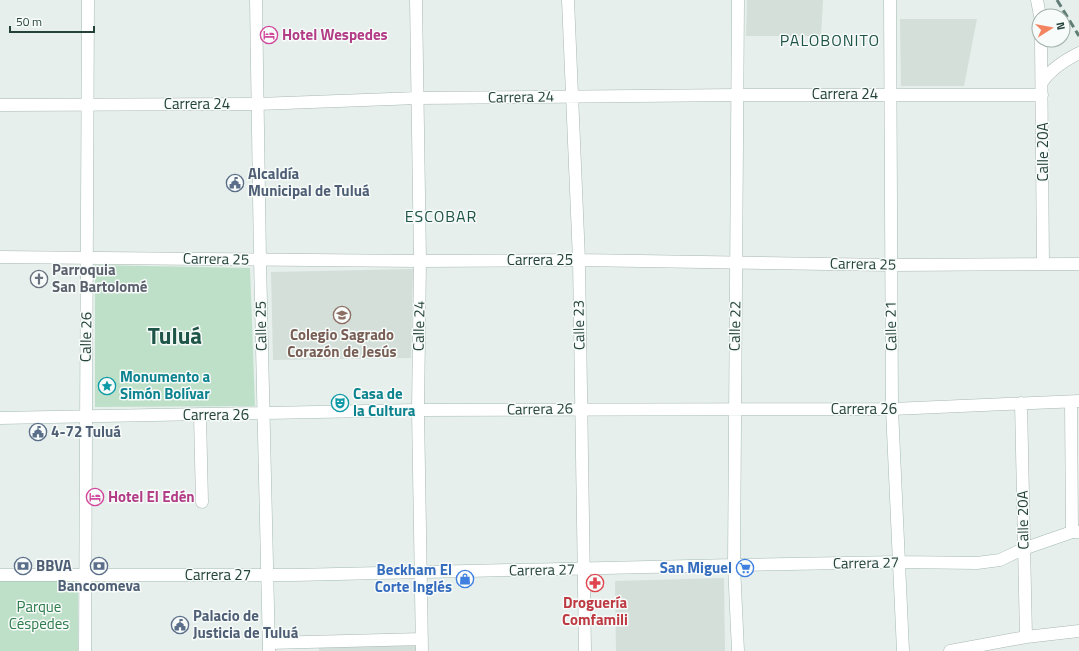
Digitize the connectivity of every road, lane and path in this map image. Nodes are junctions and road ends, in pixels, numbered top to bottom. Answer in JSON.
{"nodes":[{"id":1,"x":88,"y":0,"type":"edge"},
{"id":2,"x":256,"y":0,"type":"edge"},
{"id":3,"x":416,"y":0,"type":"edge"},
{"id":4,"x":568,"y":0,"type":"edge"},
{"id":5,"x":738,"y":0,"type":"edge"},
{"id":6,"x":890,"y":0,"type":"edge"},
{"id":7,"x":1041,"y":48,"type":"edge"},
{"id":8,"x":1079,"y":53,"type":"edge"},
{"id":9,"x":1042,"y":82,"type":"junction"},
{"id":10,"x":738,"y":94,"type":"junction"},
{"id":11,"x":890,"y":94,"type":"junction"},
{"id":12,"x":1042,"y":95,"type":"junction"},
{"id":13,"x":572,"y":97,"type":"junction"},
{"id":14,"x":418,"y":98,"type":"junction"},
{"id":15,"x":258,"y":104,"type":"junction"},
{"id":16,"x":0,"y":105,"type":"edge"},
{"id":17,"x":88,"y":105,"type":"junction"},
{"id":18,"x":0,"y":257,"type":"edge"},
{"id":19,"x":88,"y":258,"type":"junction"},
{"id":20,"x":260,"y":260,"type":"junction"},
{"id":21,"x":579,"y":260,"type":"junction"},
{"id":22,"x":420,"y":261,"type":"junction"},
{"id":23,"x":736,"y":262,"type":"junction"},
{"id":24,"x":1043,"y":264,"type":"junction"},
{"id":25,"x":1079,"y":264,"type":"edge"},
{"id":26,"x":891,"y":265,"type":"junction"},
{"id":27,"x":1075,"y":401,"type":"edge"},
{"id":28,"x":1021,"y":403,"type":"junction"},
{"id":29,"x":734,"y":408,"type":"junction"},
{"id":30,"x":580,"y":409,"type":"junction"},
{"id":31,"x":892,"y":409,"type":"junction"},
{"id":32,"x":418,"y":410,"type":"junction"},
{"id":33,"x":263,"y":414,"type":"junction"},
{"id":34,"x":200,"y":415,"type":"junction"},
{"id":35,"x":85,"y":416,"type":"junction"},
{"id":36,"x":0,"y":418,"type":"edge"},
{"id":37,"x":202,"y":502,"type":"dead end"},
{"id":38,"x":1075,"y":532,"type":"edge"},
{"id":39,"x":1023,"y":549,"type":"junction"},
{"id":40,"x":898,"y":562,"type":"junction"},
{"id":41,"x":734,"y":565,"type":"junction"},
{"id":42,"x":583,"y":570,"type":"junction"},
{"id":43,"x":422,"y":571,"type":"junction"},
{"id":44,"x":85,"y":574,"type":"junction"},
{"id":45,"x":0,"y":575,"type":"edge"},
{"id":46,"x":268,"y":575,"type":"junction"},
{"id":47,"x":1079,"y":631,"type":"edge"},
{"id":48,"x":1026,"y":638,"type":"junction"},
{"id":49,"x":422,"y":645,"type":"edge"},
{"id":50,"x":269,"y":647,"type":"edge"},
{"id":51,"x":85,"y":651,"type":"edge"},
{"id":52,"x":585,"y":651,"type":"edge"},
{"id":53,"x":738,"y":651,"type":"edge"},
{"id":54,"x":904,"y":651,"type":"edge"},
{"id":55,"x":950,"y":651,"type":"edge"}],
"edges":[{"from":1,"to":17,"type":"street","name":"Calle 26"},
{"from":2,"to":15,"type":"street","name":"Calle 25"},
{"from":3,"to":14,"type":"street","name":"Calle 24"},
{"from":4,"to":13,"type":"street","name":"Calle 23"},
{"from":5,"to":10,"type":"street","name":"Calle 22"},
{"from":6,"to":11,"type":"street","name":"Calle 21"},
{"from":7,"to":9,"type":"street","name":"Calle 20A"},
{"from":8,"to":9,"type":"street"},
{"from":9,"to":12,"type":"street","name":"Calle 20A"},
{"from":10,"to":11,"type":"street","name":"Carrera 24"},
{"from":10,"to":13,"type":"street","name":"Carrera 24"},
{"from":10,"to":23,"type":"street","name":"Calle 22"},
{"from":11,"to":12,"type":"street","name":"Carrera 24"},
{"from":11,"to":26,"type":"street","name":"Calle 21"},
{"from":12,"to":24,"type":"street","name":"Calle 20A"},
{"from":13,"to":14,"type":"street","name":"Carrera 24"},
{"from":13,"to":21,"type":"street","name":"Calle 23"},
{"from":14,"to":15,"type":"street","name":"Carrera 24"},
{"from":14,"to":22,"type":"street","name":"Calle 24"},
{"from":15,"to":17,"type":"street","name":"Carrera 24"},
{"from":15,"to":20,"type":"street","name":"Calle 25"},
{"from":16,"to":17,"type":"street","name":"Carrera 24"},
{"from":17,"to":19,"type":"street","name":"Calle 26"},
{"from":18,"to":19,"type":"street","name":"Carrera 25"},
{"from":19,"to":20,"type":"street","name":"Carrera 25"},
{"from":19,"to":35,"type":"street","name":"Calle 26"},
{"from":20,"to":22,"type":"street","name":"Carrera 25"},
{"from":20,"to":33,"type":"street","name":"Calle 25"},
{"from":21,"to":22,"type":"street","name":"Carrera 25"},
{"from":21,"to":23,"type":"street","name":"Carrera 25"},
{"from":21,"to":30,"type":"street","name":"Calle 23"},
{"from":22,"to":32,"type":"street","name":"Calle 24"},
{"from":23,"to":26,"type":"street","name":"Carrera 25"},
{"from":23,"to":29,"type":"street","name":"Calle 22"},
{"from":24,"to":25,"type":"street","name":"Carrera 25"},
{"from":24,"to":26,"type":"street","name":"Carrera 25"},
{"from":26,"to":31,"type":"street","name":"Calle 21"},
{"from":27,"to":28,"type":"street","name":"Carrera 26"},
{"from":27,"to":38,"type":"street"},
{"from":28,"to":31,"type":"street","name":"Carrera 26"},
{"from":28,"to":39,"type":"street","name":"Calle 20A"},
{"from":29,"to":30,"type":"street","name":"Carrera 26"},
{"from":29,"to":31,"type":"street","name":"Carrera 26"},
{"from":29,"to":41,"type":"street","name":"Calle 22"},
{"from":30,"to":32,"type":"street","name":"Carrera 26"},
{"from":30,"to":42,"type":"street","name":"Calle 23"},
{"from":31,"to":40,"type":"street","name":"Calle 21"},
{"from":32,"to":33,"type":"street","name":"Carrera 26"},
{"from":32,"to":43,"type":"street","name":"Calle 24"},
{"from":33,"to":34,"type":"street","name":"Carrera 26"},
{"from":33,"to":46,"type":"street","name":"Calle 25"},
{"from":34,"to":35,"type":"street","name":"Carrera 26"},
{"from":34,"to":37,"type":"street"},
{"from":35,"to":36,"type":"street","name":"Carrera 26"},
{"from":35,"to":44,"type":"street","name":"Calle 26"},
{"from":38,"to":39,"type":"street","name":"Carrera 27"},
{"from":39,"to":40,"type":"street","name":"Carrera 27"},
{"from":39,"to":48,"type":"street","name":"Calle 20A"},
{"from":40,"to":41,"type":"street","name":"Carrera 27"},
{"from":40,"to":54,"type":"street","name":"Calle 21"},
{"from":41,"to":42,"type":"street","name":"Carrera 27"},
{"from":41,"to":53,"type":"street","name":"Calle 22"},
{"from":42,"to":43,"type":"street","name":"Carrera 27"},
{"from":42,"to":52,"type":"street","name":"Calle 23"},
{"from":43,"to":46,"type":"street","name":"Carrera 27"},
{"from":43,"to":49,"type":"street","name":"Calle 24"},
{"from":44,"to":45,"type":"street","name":"Carrera 27"},
{"from":44,"to":46,"type":"street","name":"Carrera 27"},
{"from":44,"to":51,"type":"street","name":"Calle 26"},
{"from":46,"to":50,"type":"street","name":"Calle 25"},
{"from":47,"to":48,"type":"street"},
{"from":48,"to":55,"type":"street"},
{"from":49,"to":50,"type":"street"}]}
